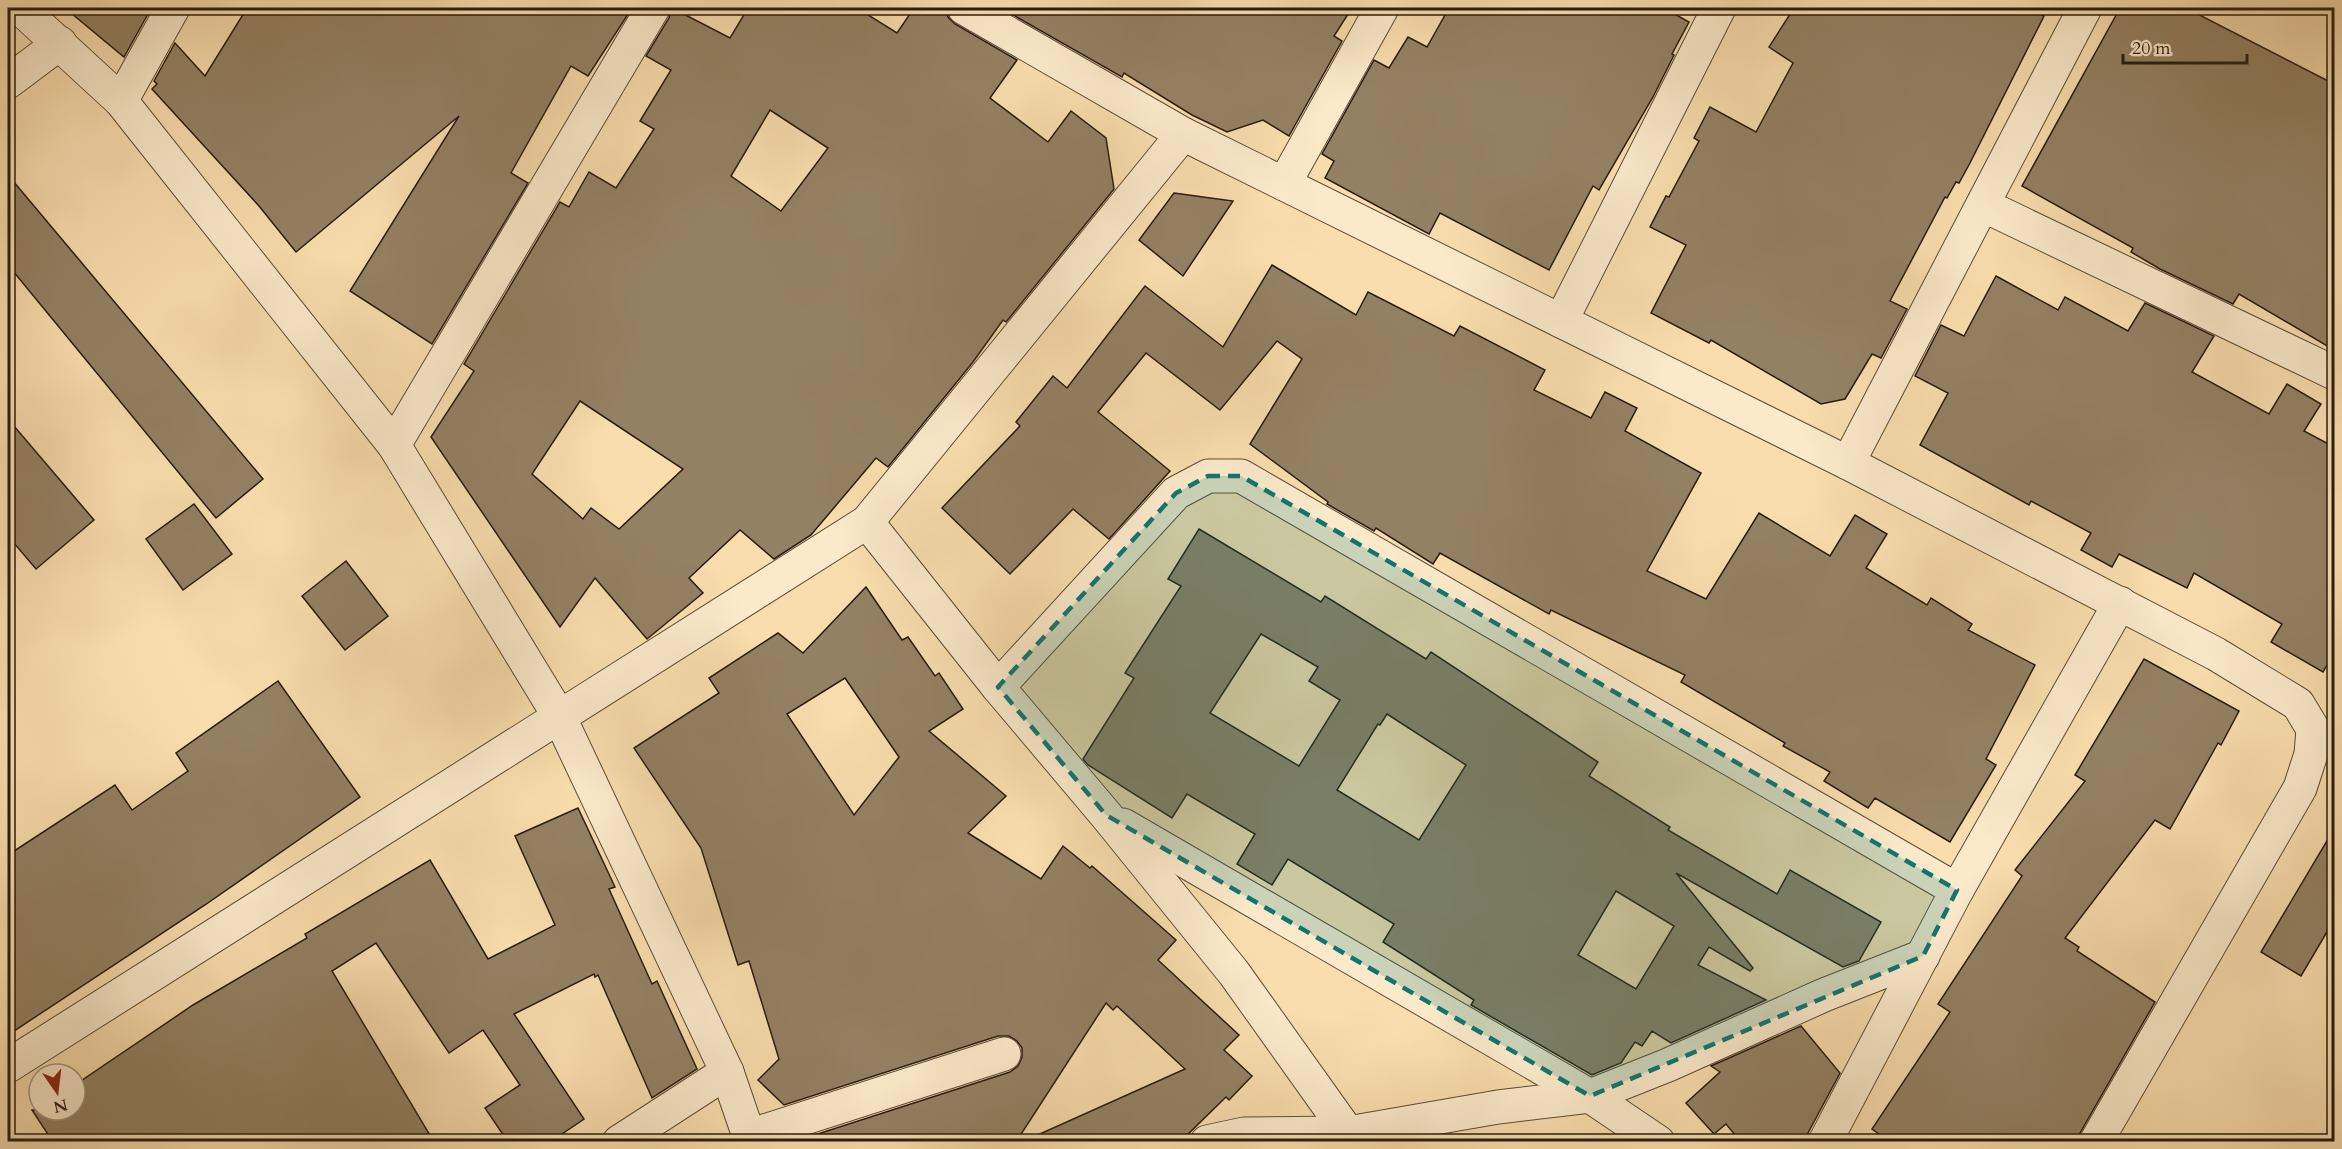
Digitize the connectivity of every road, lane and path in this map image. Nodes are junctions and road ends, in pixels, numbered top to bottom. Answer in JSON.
{"nodes":[{"id":1,"x":20,"y":8,"type":"edge"},
{"id":2,"x":173,"y":8,"type":"edge"},
{"id":3,"x":653,"y":8,"type":"edge"},
{"id":4,"x":964,"y":8,"type":"edge"},
{"id":5,"x":1382,"y":8,"type":"edge"},
{"id":6,"x":1719,"y":8,"type":"edge"},
{"id":7,"x":2085,"y":8,"type":"edge"},
{"id":8,"x":60,"y":43,"type":"junction"},
{"id":9,"x":8,"y":82,"type":"edge"},
{"id":10,"x":121,"y":101,"type":"junction"},
{"id":11,"x":1184,"y":134,"type":"junction"},
{"id":12,"x":1284,"y":184,"type":"junction"},
{"id":13,"x":1983,"y":205,"type":"junction"},
{"id":14,"x":1561,"y":321,"type":"junction"},
{"id":15,"x":2334,"y":374,"type":"edge"},
{"id":16,"x":394,"y":446,"type":"junction"},
{"id":17,"x":1848,"y":463,"type":"junction"},
{"id":18,"x":867,"y":522,"type":"junction"},
{"id":19,"x":2120,"y":603,"type":"junction"},
{"id":20,"x":998,"y":687,"type":"junction"},
{"id":21,"x":559,"y":717,"type":"junction"},
{"id":22,"x":1106,"y":815,"type":"junction"},
{"id":23,"x":1957,"y":890,"type":"junction"},
{"id":24,"x":1923,"y":956,"type":"junction"},
{"id":25,"x":1004,"y":1054,"type":"dead end"},
{"id":26,"x":8,"y":1066,"type":"edge"},
{"id":27,"x":727,"y":1072,"type":"junction"},
{"id":28,"x":1590,"y":1096,"type":"junction"},
{"id":29,"x":1345,"y":1137,"type":"edge"},
{"id":30,"x":750,"y":1139,"type":"edge"},
{"id":31,"x":619,"y":1142,"type":"edge"},
{"id":32,"x":1207,"y":1142,"type":"edge"},
{"id":33,"x":1658,"y":1142,"type":"edge"},
{"id":34,"x":1825,"y":1142,"type":"edge"},
{"id":35,"x":2096,"y":1142,"type":"edge"}],
"edges":[{"from":1,"to":8,"type":"street"},
{"from":2,"to":10,"type":"street"},
{"from":3,"to":16,"type":"street"},
{"from":4,"to":11,"type":"street"},
{"from":5,"to":12,"type":"street"},
{"from":6,"to":14,"type":"street"},
{"from":7,"to":13,"type":"street"},
{"from":8,"to":9,"type":"street"},
{"from":8,"to":10,"type":"street"},
{"from":10,"to":16,"type":"street"},
{"from":11,"to":12,"type":"street"},
{"from":11,"to":18,"type":"street"},
{"from":12,"to":14,"type":"street"},
{"from":13,"to":15,"type":"street"},
{"from":13,"to":17,"type":"street"},
{"from":14,"to":17,"type":"street"},
{"from":16,"to":21,"type":"street"},
{"from":17,"to":19,"type":"street"},
{"from":18,"to":20,"type":"street"},
{"from":18,"to":21,"type":"street"},
{"from":19,"to":23,"type":"street"},
{"from":19,"to":35,"type":"street"},
{"from":20,"to":22,"type":"street"},
{"from":20,"to":23,"type":"street"},
{"from":21,"to":26,"type":"street"},
{"from":21,"to":27,"type":"street"},
{"from":22,"to":28,"type":"street"},
{"from":22,"to":29,"type":"street"},
{"from":23,"to":24,"type":"street"},
{"from":24,"to":28,"type":"street"},
{"from":24,"to":34,"type":"street"},
{"from":25,"to":30,"type":"street"},
{"from":27,"to":30,"type":"street"},
{"from":27,"to":31,"type":"street"},
{"from":28,"to":29,"type":"street"},
{"from":28,"to":33,"type":"street"},
{"from":29,"to":32,"type":"street"}]}
